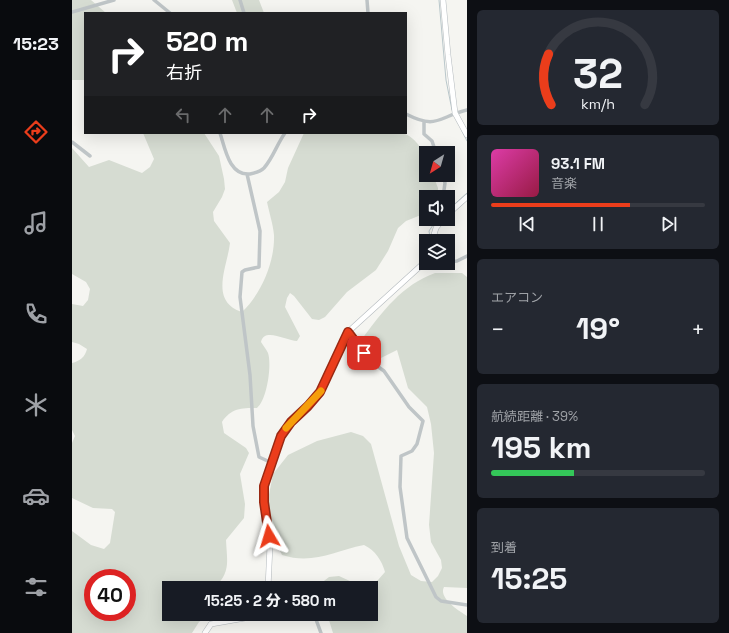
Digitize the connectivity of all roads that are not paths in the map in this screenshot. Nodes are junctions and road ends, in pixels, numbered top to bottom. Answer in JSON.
{"nodes":[{"id":1,"x":114,"y":0,"type":"edge"},
{"id":2,"x":154,"y":0,"type":"edge"},
{"id":3,"x":240,"y":0,"type":"edge"},
{"id":4,"x":367,"y":0,"type":"edge"},
{"id":5,"x":443,"y":0,"type":"edge"},
{"id":6,"x":72,"y":12,"type":"edge"},
{"id":7,"x":169,"y":12,"type":"edge"},
{"id":8,"x":244,"y":12,"type":"edge"},
{"id":9,"x":368,"y":12,"type":"edge"},
{"id":10,"x":467,"y":110,"type":"edge"},
{"id":11,"x":455,"y":113,"type":"junction"},
{"id":12,"x":407,"y":114,"type":"edge"},
{"id":13,"x":424,"y":122,"type":"junction"},
{"id":14,"x":220,"y":134,"type":"edge"},
{"id":15,"x":284,"y":134,"type":"edge"},
{"id":16,"x":467,"y":135,"type":"edge"},
{"id":17,"x":72,"y":142,"type":"edge"},
{"id":18,"x":434,"y":146,"type":"edge"},
{"id":19,"x":90,"y":156,"type":"dead end"},
{"id":20,"x":247,"y":174,"type":"junction"},
{"id":21,"x":467,"y":197,"type":"edge"},
{"id":22,"x":455,"y":208,"type":"edge"},
{"id":23,"x":467,"y":256,"type":"edge"},
{"id":24,"x":455,"y":261,"type":"edge"},
{"id":25,"x":419,"y":266,"type":"edge"},
{"id":26,"x":348,"y":332,"type":"junction"},
{"id":27,"x":272,"y":463,"type":"junction"},
{"id":28,"x":269,"y":581,"type":"edge"},
{"id":29,"x":467,"y":605,"type":"edge"},
{"id":30,"x":228,"y":621,"type":"edge"},
{"id":31,"x":317,"y":621,"type":"edge"},
{"id":32,"x":205,"y":633,"type":"edge"},
{"id":33,"x":321,"y":633,"type":"edge"}],
"edges":[{"from":1,"to":6,"type":"street"},
{"from":2,"to":7,"type":"street"},
{"from":3,"to":8,"type":"street"},
{"from":4,"to":9,"type":"street"},
{"from":5,"to":11,"type":"street"},
{"from":10,"to":11,"type":"street"},
{"from":11,"to":13,"type":"street"},
{"from":11,"to":16,"type":"street"},
{"from":12,"to":13,"type":"street"},
{"from":13,"to":18,"type":"street"},
{"from":14,"to":20,"type":"street"},
{"from":15,"to":20,"type":"street"},
{"from":17,"to":19,"type":"street"},
{"from":20,"to":27,"type":"street"},
{"from":21,"to":22,"type":"street"},
{"from":23,"to":24,"type":"street"},
{"from":25,"to":26,"type":"street"},
{"from":26,"to":27,"type":"street"},
{"from":26,"to":29,"type":"street"},
{"from":27,"to":28,"type":"street"},
{"from":30,"to":32,"type":"street"},
{"from":31,"to":33,"type":"street"}]}
